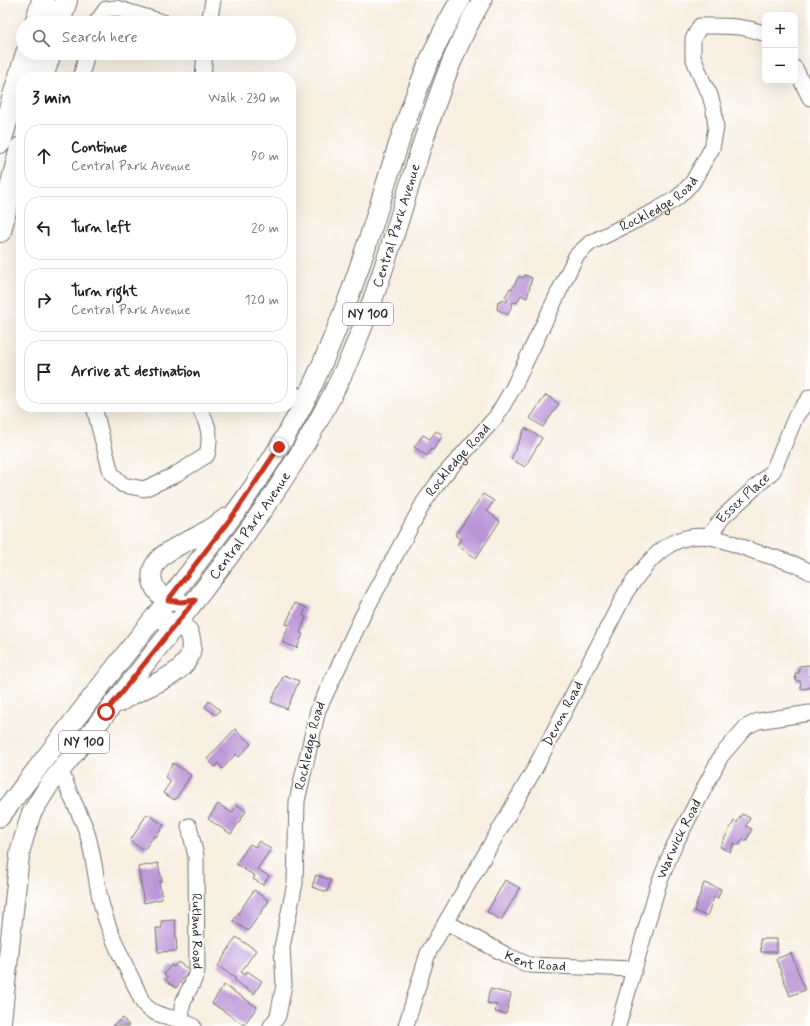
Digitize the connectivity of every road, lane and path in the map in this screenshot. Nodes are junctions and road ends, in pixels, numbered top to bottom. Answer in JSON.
{"nodes":[{"id":1,"x":43,"y":0,"type":"edge"},
{"id":2,"x":66,"y":0,"type":"edge"},
{"id":3,"x":213,"y":0,"type":"edge"},
{"id":4,"x":460,"y":0,"type":"edge"},
{"id":5,"x":482,"y":0,"type":"edge"},
{"id":6,"x":38,"y":16,"type":"edge"},
{"id":7,"x":61,"y":16,"type":"edge"},
{"id":8,"x":99,"y":16,"type":"edge"},
{"id":9,"x":142,"y":16,"type":"edge"},
{"id":10,"x":210,"y":16,"type":"edge"},
{"id":11,"x":762,"y":32,"type":"edge"},
{"id":12,"x":25,"y":60,"type":"edge"},
{"id":13,"x":48,"y":60,"type":"edge"},
{"id":14,"x":85,"y":60,"type":"edge"},
{"id":15,"x":204,"y":60,"type":"edge"},
{"id":16,"x":21,"y":72,"type":"edge"},
{"id":17,"x":44,"y":72,"type":"edge"},
{"id":18,"x":81,"y":72,"type":"edge"},
{"id":19,"x":203,"y":72,"type":"edge"},
{"id":20,"x":798,"y":74,"type":"edge"},
{"id":21,"x":16,"y":89,"type":"edge"},
{"id":22,"x":810,"y":98,"type":"edge"},
{"id":23,"x":0,"y":142,"type":"edge"},
{"id":24,"x":16,"y":168,"type":"edge"},
{"id":25,"x":0,"y":232,"type":"edge"},
{"id":26,"x":298,"y":396,"type":"edge"},
{"id":27,"x":810,"y":397,"type":"edge"},
{"id":28,"x":95,"y":412,"type":"edge"},
{"id":29,"x":201,"y":412,"type":"edge"},
{"id":30,"x":291,"y":412,"type":"edge"},
{"id":31,"x":237,"y":510,"type":"junction"},
{"id":32,"x":709,"y":536,"type":"junction"},
{"id":33,"x":810,"y":572,"type":"edge"},
{"id":34,"x":168,"y":600,"type":"junction"},
{"id":35,"x":195,"y":600,"type":"junction"},
{"id":36,"x":177,"y":623,"type":"junction"},
{"id":37,"x":147,"y":626,"type":"junction"},
{"id":38,"x":106,"y":712,"type":"junction"},
{"id":39,"x":810,"y":713,"type":"edge"},
{"id":40,"x":61,"y":770,"type":"junction"},
{"id":41,"x":0,"y":817,"type":"edge"},
{"id":42,"x":190,"y":826,"type":"dead end"},
{"id":43,"x":446,"y":922,"type":"junction"},
{"id":44,"x":633,"y":969,"type":"junction"},
{"id":45,"x":5,"y":978,"type":"junction"},
{"id":46,"x":188,"y":1023,"type":"edge"},
{"id":47,"x":1,"y":1026,"type":"edge"},
{"id":48,"x":9,"y":1026,"type":"edge"},
{"id":49,"x":271,"y":1026,"type":"edge"},
{"id":50,"x":406,"y":1026,"type":"edge"},
{"id":51,"x":618,"y":1026,"type":"edge"}],
"edges":[{"from":1,"to":6,"type":"highway"},
{"from":2,"to":7,"type":"highway"},
{"from":3,"to":10,"type":"street"},
{"from":4,"to":26,"type":"main road","name":"Central Park Avenue","number":"NY 100"},
{"from":5,"to":35,"type":"main road","name":"Central Park Avenue","number":"NY 100"},
{"from":8,"to":9,"type":"street"},
{"from":11,"to":49,"type":"street","name":"Rockledge Road"},
{"from":12,"to":16,"type":"highway"},
{"from":13,"to":17,"type":"highway"},
{"from":14,"to":18,"type":"street"},
{"from":15,"to":19,"type":"street"},
{"from":20,"to":22,"type":"street"},
{"from":21,"to":23,"type":"highway"},
{"from":24,"to":25,"type":"highway"},
{"from":27,"to":32,"type":"street","name":"Essex Place"},
{"from":28,"to":29,"type":"street"},
{"from":30,"to":31,"type":"main road","name":"Central Park Avenue","number":"NY 100"},
{"from":31,"to":34,"type":"main road","name":"Central Park Avenue","number":"NY 100"},
{"from":31,"to":34,"type":"main road"},
{"from":32,"to":33,"type":"street","name":"Devon Road"},
{"from":32,"to":43,"type":"street","name":"Devon Road"},
{"from":34,"to":35,"type":"main road"},
{"from":34,"to":37,"type":"main road","name":"Central Park Avenue","number":"NY 100"},
{"from":35,"to":36,"type":"main road","name":"Central Park Avenue","number":"NY 100"},
{"from":36,"to":37,"type":"main road"},
{"from":36,"to":38,"type":"main road","name":"Central Park Avenue","number":"NY 100"},
{"from":36,"to":38,"type":"main road"},
{"from":37,"to":41,"type":"main road","name":"Central Park Avenue","number":"NY 100"},
{"from":38,"to":40,"type":"main road","name":"Central Park Avenue","number":"NY 100"},
{"from":39,"to":44,"type":"street","name":"Warwick Road"},
{"from":40,"to":45,"type":"main road","name":"Central Park Avenue","number":"NY 100"},
{"from":40,"to":46,"type":"street"},
{"from":42,"to":46,"type":"street","name":"Rutland Road"},
{"from":43,"to":44,"type":"street","name":"Kent Road"},
{"from":43,"to":50,"type":"street","name":"Devon Road"},
{"from":44,"to":51,"type":"street","name":"Warwick Road"},
{"from":45,"to":47,"type":"main road","name":"Central Park Avenue","number":"NY 100"},
{"from":45,"to":48,"type":"main road"}]}
